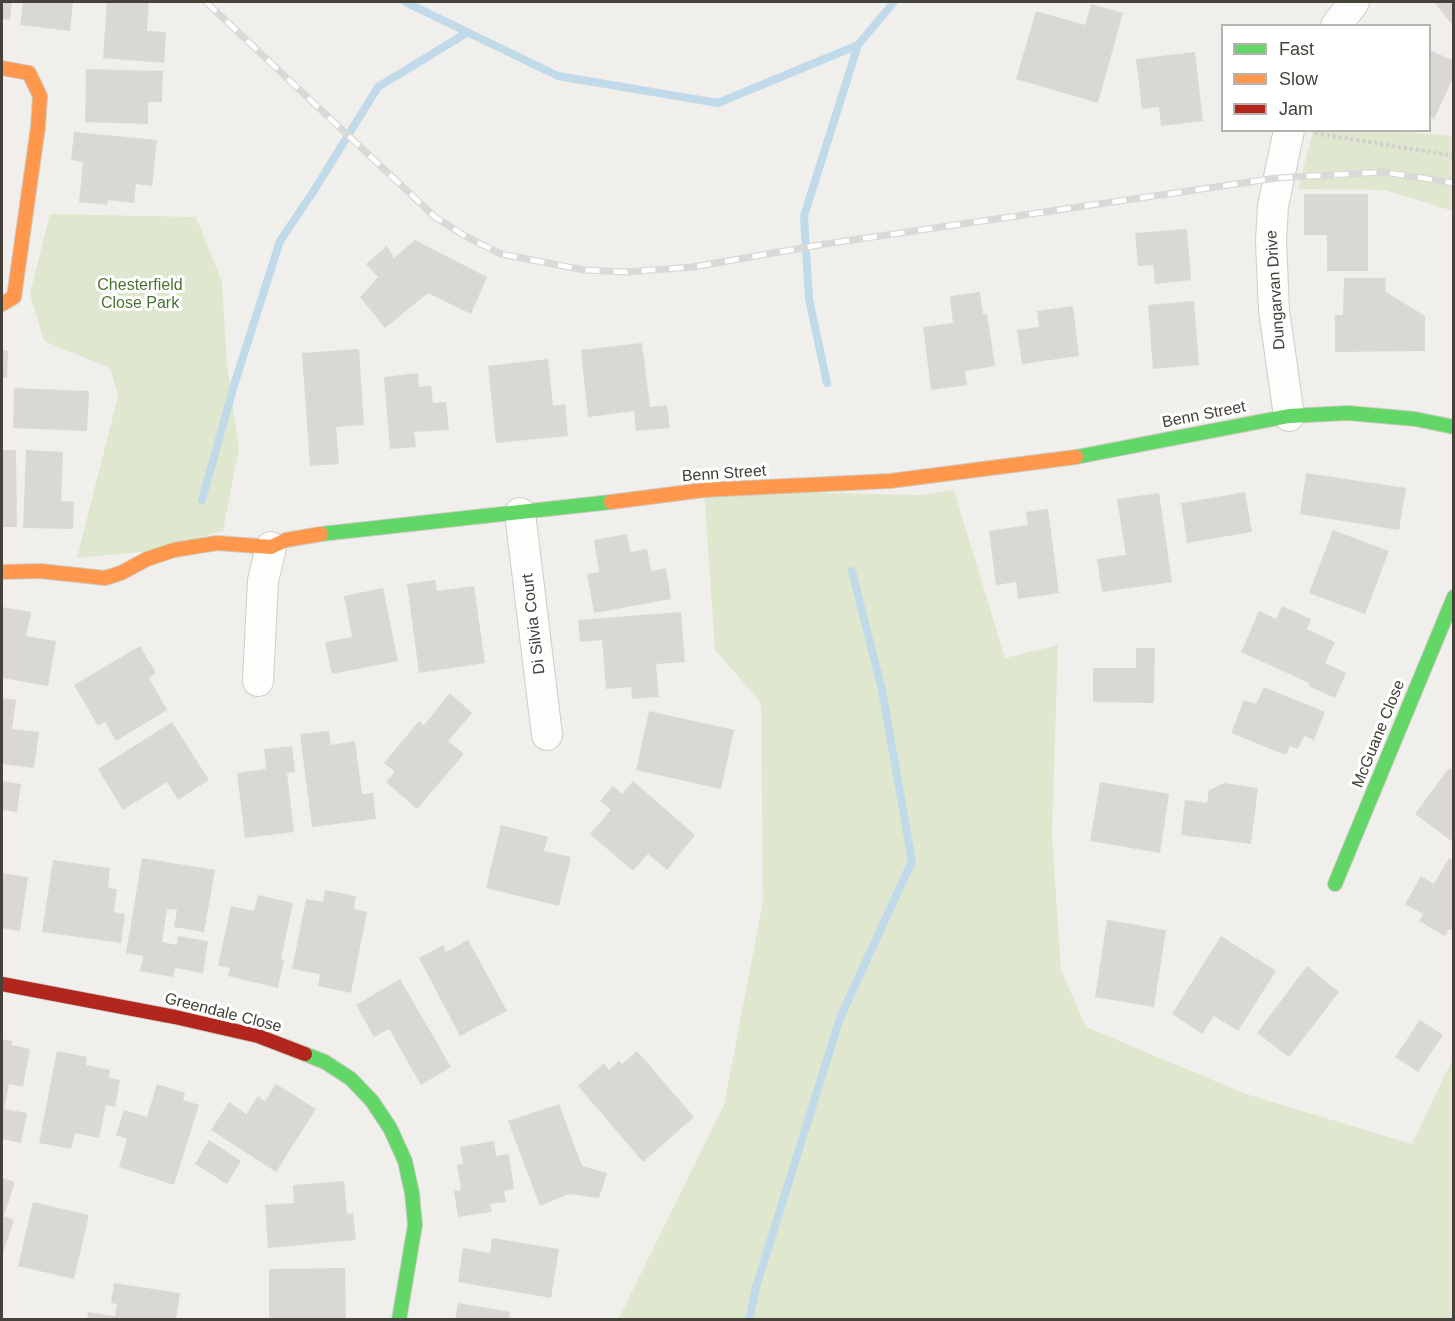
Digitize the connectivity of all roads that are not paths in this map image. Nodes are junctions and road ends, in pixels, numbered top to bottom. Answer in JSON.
{"nodes":[{"id":1,"x":1354,"y":2,"type":"edge"},
{"id":2,"x":1338,"y":24,"type":"edge"},
{"id":3,"x":2,"y":68,"type":"edge"},
{"id":4,"x":1299,"y":132,"type":"edge"},
{"id":5,"x":2,"y":304,"type":"edge"},
{"id":6,"x":1289,"y":416,"type":"junction"},
{"id":7,"x":1454,"y":427,"type":"edge"},
{"id":8,"x":520,"y":513,"type":"junction"},
{"id":9,"x":271,"y":547,"type":"junction"},
{"id":10,"x":2,"y":572,"type":"edge"},
{"id":11,"x":1454,"y":597,"type":"edge"},
{"id":12,"x":258,"y":681,"type":"dead end"},
{"id":13,"x":547,"y":735,"type":"dead end"},
{"id":14,"x":1335,"y":884,"type":"dead end"},
{"id":15,"x":2,"y":984,"type":"edge"},
{"id":16,"x":399,"y":1320,"type":"edge"}],
"edges":[{"from":1,"to":2,"type":"street"},
{"from":3,"to":5,"type":"street"},
{"from":4,"to":6,"type":"street","name":"Dungarvan Drive"},
{"from":6,"to":7,"type":"street","name":"Benn Street"},
{"from":6,"to":8,"type":"street","name":"Benn Street"},
{"from":8,"to":9,"type":"street","name":"Benn Street"},
{"from":8,"to":13,"type":"street","name":"Di Silvia Court"},
{"from":9,"to":10,"type":"street","name":"Benn Street"},
{"from":9,"to":12,"type":"street"},
{"from":11,"to":14,"type":"street","name":"McGuane Close"},
{"from":15,"to":16,"type":"street","name":"Greendale Close"}]}
